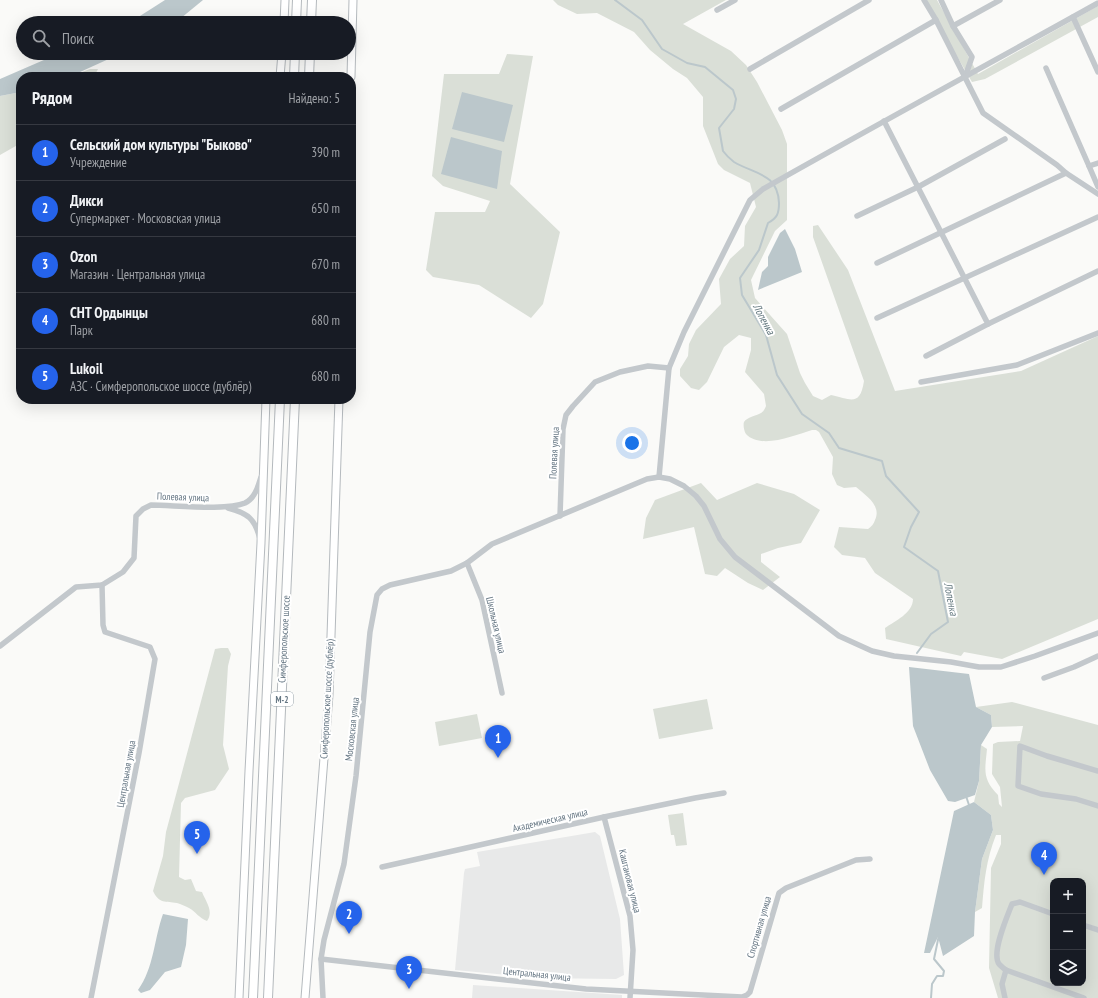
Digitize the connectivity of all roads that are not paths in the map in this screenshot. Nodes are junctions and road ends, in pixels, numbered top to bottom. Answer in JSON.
{"nodes":[{"id":1,"x":297,"y":0,"type":"edge"},
{"id":2,"x":312,"y":0,"type":"edge"},
{"id":3,"x":353,"y":0,"type":"edge"},
{"id":4,"x":735,"y":0,"type":"edge"},
{"id":5,"x":869,"y":0,"type":"edge"},
{"id":6,"x":924,"y":0,"type":"edge"},
{"id":7,"x":941,"y":0,"type":"edge"},
{"id":8,"x":1000,"y":0,"type":"edge"},
{"id":9,"x":285,"y":3,"type":"edge"},
{"id":10,"x":1098,"y":3,"type":"edge"},
{"id":11,"x":717,"y":10,"type":"dead end"},
{"id":12,"x":284,"y":16,"type":"edge"},
{"id":13,"x":296,"y":16,"type":"edge"},
{"id":14,"x":311,"y":16,"type":"edge"},
{"id":15,"x":353,"y":16,"type":"edge"},
{"id":16,"x":1072,"y":17,"type":"junction"},
{"id":17,"x":936,"y":20,"type":"junction"},
{"id":18,"x":953,"y":26,"type":"junction"},
{"id":19,"x":281,"y":60,"type":"edge"},
{"id":20,"x":295,"y":60,"type":"edge"},
{"id":21,"x":310,"y":60,"type":"edge"},
{"id":22,"x":351,"y":60,"type":"edge"},
{"id":23,"x":1046,"y":68,"type":"dead end"},
{"id":24,"x":750,"y":69,"type":"dead end"},
{"id":25,"x":280,"y":72,"type":"edge"},
{"id":26,"x":294,"y":72,"type":"edge"},
{"id":27,"x":309,"y":72,"type":"edge"},
{"id":28,"x":351,"y":72,"type":"edge"},
{"id":29,"x":1098,"y":72,"type":"edge"},
{"id":30,"x":965,"y":77,"type":"junction"},
{"id":31,"x":781,"y":109,"type":"dead end"},
{"id":32,"x":884,"y":121,"type":"junction"},
{"id":33,"x":1005,"y":139,"type":"dead end"},
{"id":34,"x":1098,"y":162,"type":"edge"},
{"id":35,"x":1089,"y":166,"type":"junction"},
{"id":36,"x":1066,"y":173,"type":"junction"},
{"id":37,"x":918,"y":187,"type":"junction"},
{"id":38,"x":1098,"y":187,"type":"edge"},
{"id":39,"x":1098,"y":194,"type":"edge"},
{"id":40,"x":857,"y":216,"type":"dead end"},
{"id":41,"x":1098,"y":217,"type":"edge"},
{"id":42,"x":941,"y":233,"type":"junction"},
{"id":43,"x":877,"y":263,"type":"dead end"},
{"id":44,"x":1098,"y":271,"type":"edge"},
{"id":45,"x":964,"y":278,"type":"junction"},
{"id":46,"x":877,"y":318,"type":"dead end"},
{"id":47,"x":988,"y":324,"type":"junction"},
{"id":48,"x":1098,"y":333,"type":"edge"},
{"id":49,"x":926,"y":356,"type":"dead end"},
{"id":50,"x":669,"y":368,"type":"junction"},
{"id":51,"x":921,"y":382,"type":"dead end"},
{"id":52,"x":266,"y":404,"type":"edge"},
{"id":53,"x":280,"y":404,"type":"edge"},
{"id":54,"x":295,"y":404,"type":"edge"},
{"id":55,"x":339,"y":404,"type":"edge"},
{"id":56,"x":263,"y":470,"type":"junction"},
{"id":57,"x":659,"y":477,"type":"junction"},
{"id":58,"x":222,"y":507,"type":"junction"},
{"id":59,"x":560,"y":516,"type":"junction"},
{"id":60,"x":261,"y":543,"type":"junction"},
{"id":61,"x":467,"y":563,"type":"junction"},
{"id":62,"x":102,"y":585,"type":"junction"},
{"id":63,"x":1098,"y":633,"type":"edge"},
{"id":64,"x":0,"y":646,"type":"edge"},
{"id":65,"x":1098,"y":656,"type":"edge"},
{"id":66,"x":1044,"y":678,"type":"dead end"},
{"id":67,"x":502,"y":693,"type":"dead end"},
{"id":68,"x":1098,"y":771,"type":"edge"},
{"id":69,"x":724,"y":793,"type":"dead end"},
{"id":70,"x":1098,"y":806,"type":"edge"},
{"id":71,"x":604,"y":817,"type":"junction"},
{"id":72,"x":870,"y":859,"type":"dead end"},
{"id":73,"x":382,"y":868,"type":"dead end"},
{"id":74,"x":1050,"y":913,"type":"edge"},
{"id":75,"x":1086,"y":926,"type":"edge"},
{"id":76,"x":1098,"y":930,"type":"edge"},
{"id":77,"x":321,"y":959,"type":"junction"},
{"id":78,"x":1006,"y":970,"type":"junction"},
{"id":79,"x":750,"y":992,"type":"joint"},
{"id":80,"x":630,"y":995,"type":"edge"},
{"id":81,"x":91,"y":998,"type":"edge"},
{"id":82,"x":239,"y":998,"type":"edge"},
{"id":83,"x":253,"y":998,"type":"edge"},
{"id":84,"x":268,"y":998,"type":"edge"},
{"id":85,"x":305,"y":998,"type":"edge"},
{"id":86,"x":323,"y":998,"type":"edge"},
{"id":87,"x":1005,"y":998,"type":"edge"},
{"id":88,"x":1084,"y":998,"type":"edge"}],
"edges":[{"from":1,"to":13,"type":"highway"},
{"from":2,"to":14,"type":"highway"},
{"from":3,"to":15,"type":"main road"},
{"from":4,"to":11,"type":"street"},
{"from":5,"to":24,"type":"street"},
{"from":6,"to":17,"type":"street"},
{"from":7,"to":18,"type":"street"},
{"from":8,"to":18,"type":"street"},
{"from":9,"to":12,"type":"main road"},
{"from":10,"to":16,"type":"street"},
{"from":16,"to":29,"type":"street"},
{"from":16,"to":30,"type":"street"},
{"from":17,"to":30,"type":"street"},
{"from":17,"to":31,"type":"street"},
{"from":18,"to":30,"type":"street"},
{"from":19,"to":25,"type":"main road"},
{"from":20,"to":26,"type":"highway"},
{"from":21,"to":27,"type":"highway"},
{"from":22,"to":28,"type":"main road"},
{"from":23,"to":35,"type":"street"},
{"from":30,"to":32,"type":"street"},
{"from":30,"to":36,"type":"street"},
{"from":32,"to":37,"type":"street"},
{"from":32,"to":50,"type":"street"},
{"from":33,"to":37,"type":"street"},
{"from":34,"to":35,"type":"street"},
{"from":35,"to":38,"type":"street"},
{"from":36,"to":39,"type":"street"},
{"from":36,"to":42,"type":"street"},
{"from":37,"to":40,"type":"street"},
{"from":37,"to":42,"type":"street"},
{"from":41,"to":45,"type":"street"},
{"from":42,"to":43,"type":"street"},
{"from":42,"to":45,"type":"street"},
{"from":44,"to":47,"type":"street"},
{"from":45,"to":46,"type":"street"},
{"from":45,"to":47,"type":"street"},
{"from":47,"to":49,"type":"street"},
{"from":48,"to":51,"type":"street"},
{"from":50,"to":57,"type":"street"},
{"from":50,"to":59,"type":"street","name":"Полевая улица"},
{"from":52,"to":56,"type":"main road"},
{"from":53,"to":83,"type":"highway","name":"Симферопольское шоссе","number":"М-2"},
{"from":54,"to":84,"type":"highway","name":"Симферопольское шоссе","number":"М-2"},
{"from":55,"to":85,"type":"main road","name":"Симферопольское шоссе (дублёр)"},
{"from":56,"to":58,"type":"street","name":"Полевая улица"},
{"from":56,"to":60,"type":"main road"},
{"from":57,"to":59,"type":"street","name":"Московская улица"},
{"from":57,"to":63,"type":"street"},
{"from":58,"to":60,"type":"street","name":"Полевая улица"},
{"from":58,"to":62,"type":"street","name":"Полевая улица"},
{"from":59,"to":61,"type":"street","name":"Московская улица"},
{"from":60,"to":82,"type":"main road"},
{"from":61,"to":67,"type":"street","name":"Школьная улица"},
{"from":61,"to":77,"type":"street","name":"Московская улица"},
{"from":62,"to":64,"type":"street"},
{"from":62,"to":81,"type":"street","name":"Центральная улица"},
{"from":65,"to":66,"type":"street"},
{"from":68,"to":70,"type":"street"},
{"from":69,"to":71,"type":"street","name":"Академическая улица"},
{"from":71,"to":73,"type":"street","name":"Академическая улица"},
{"from":71,"to":80,"type":"street","name":"Каштановая улица"},
{"from":72,"to":79,"type":"street","name":"Спортивная улица"},
{"from":74,"to":78,"type":"street"},
{"from":75,"to":76,"type":"street"},
{"from":77,"to":80,"type":"street","name":"Центральная улица"},
{"from":77,"to":86,"type":"street","name":"Московская улица"},
{"from":78,"to":87,"type":"street"},
{"from":78,"to":88,"type":"street"},
{"from":79,"to":80,"type":"street","name":"Центральная улица"}]}
